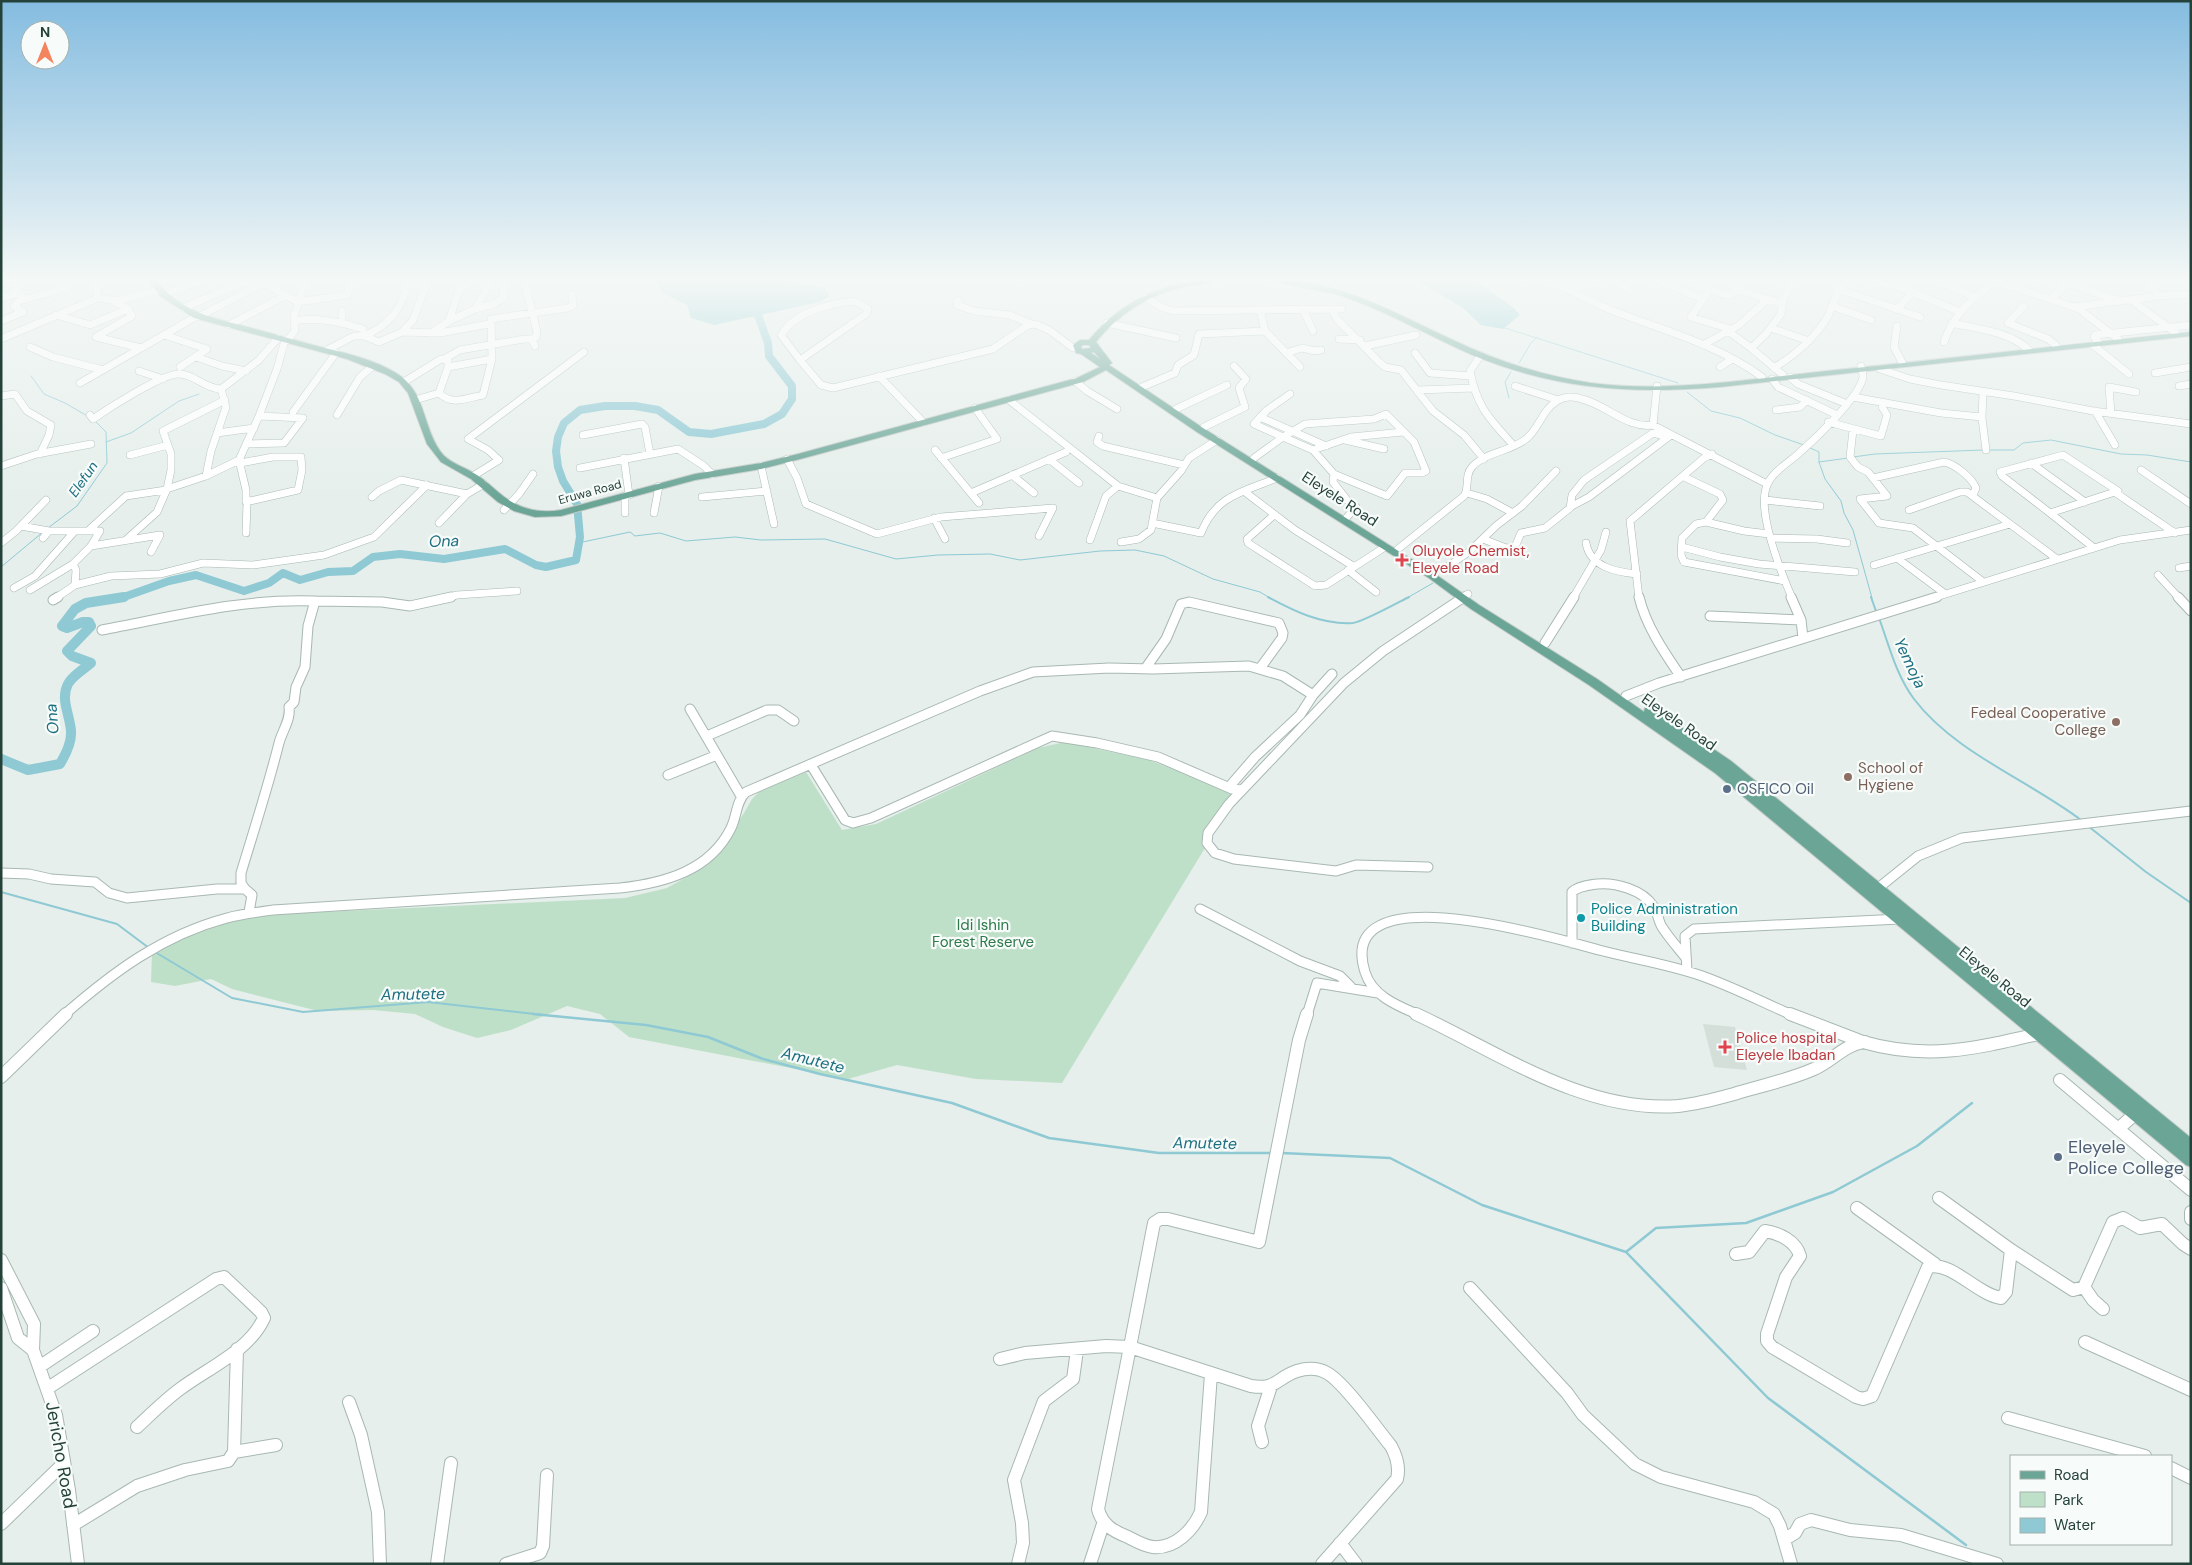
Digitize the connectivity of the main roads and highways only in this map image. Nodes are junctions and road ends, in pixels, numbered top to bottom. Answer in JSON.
{"nodes":[{"id":1,"x":336,"y":353,"type":"edge"},
{"id":2,"x":1086,"y":353,"type":"edge"},
{"id":3,"x":1094,"y":353,"type":"edge"},
{"id":4,"x":1474,"y":353,"type":"edge"},
{"id":5,"x":1481,"y":353,"type":"edge"},
{"id":6,"x":1989,"y":353,"type":"edge"},
{"id":7,"x":2009,"y":353,"type":"edge"},
{"id":8,"x":1108,"y":366,"type":"junction"},
{"id":9,"x":1861,"y":368,"type":"junction"},
{"id":10,"x":1786,"y":376,"type":"junction"},
{"id":11,"x":1657,"y":388,"type":"junction"},
{"id":12,"x":1159,"y":400,"type":"junction"},
{"id":13,"x":1433,"y":573,"type":"junction"},
{"id":14,"x":1462,"y":593,"type":"junction"},
{"id":15,"x":1723,"y":767,"type":"junction"},
{"id":16,"x":2045,"y":1032,"type":"junction"},
{"id":17,"x":2191,"y":1147,"type":"edge"},
{"id":18,"x":2191,"y":1160,"type":"edge"}],
"edges":[{"from":1,"to":8,"type":"main road","name":"Eruwa Road"},
{"from":2,"to":8,"type":"main road"},
{"from":3,"to":8,"type":"main road"},
{"from":4,"to":11,"type":"main road"},
{"from":5,"to":11,"type":"main road"},
{"from":6,"to":9,"type":"main road"},
{"from":7,"to":9,"type":"main road"},
{"from":8,"to":12,"type":"main road","name":"Eleyele Road"},
{"from":9,"to":10,"type":"main road"},
{"from":10,"to":11,"type":"main road"},
{"from":10,"to":11,"type":"main road"},
{"from":12,"to":13,"type":"main road","name":"Eleyele Road"},
{"from":12,"to":13,"type":"main road","name":"Eleyele Road"},
{"from":13,"to":14,"type":"main road","name":"Eleyele Road"},
{"from":14,"to":15,"type":"main road","name":"Eleyele Road"},
{"from":14,"to":15,"type":"main road","name":"Eleyele Road"},
{"from":15,"to":16,"type":"main road","name":"Eleyele Road"},
{"from":15,"to":16,"type":"main road","name":"Eleyele Road"},
{"from":16,"to":17,"type":"main road","name":"Eleyele Road"},
{"from":16,"to":18,"type":"main road","name":"Eleyele Road"}]}
